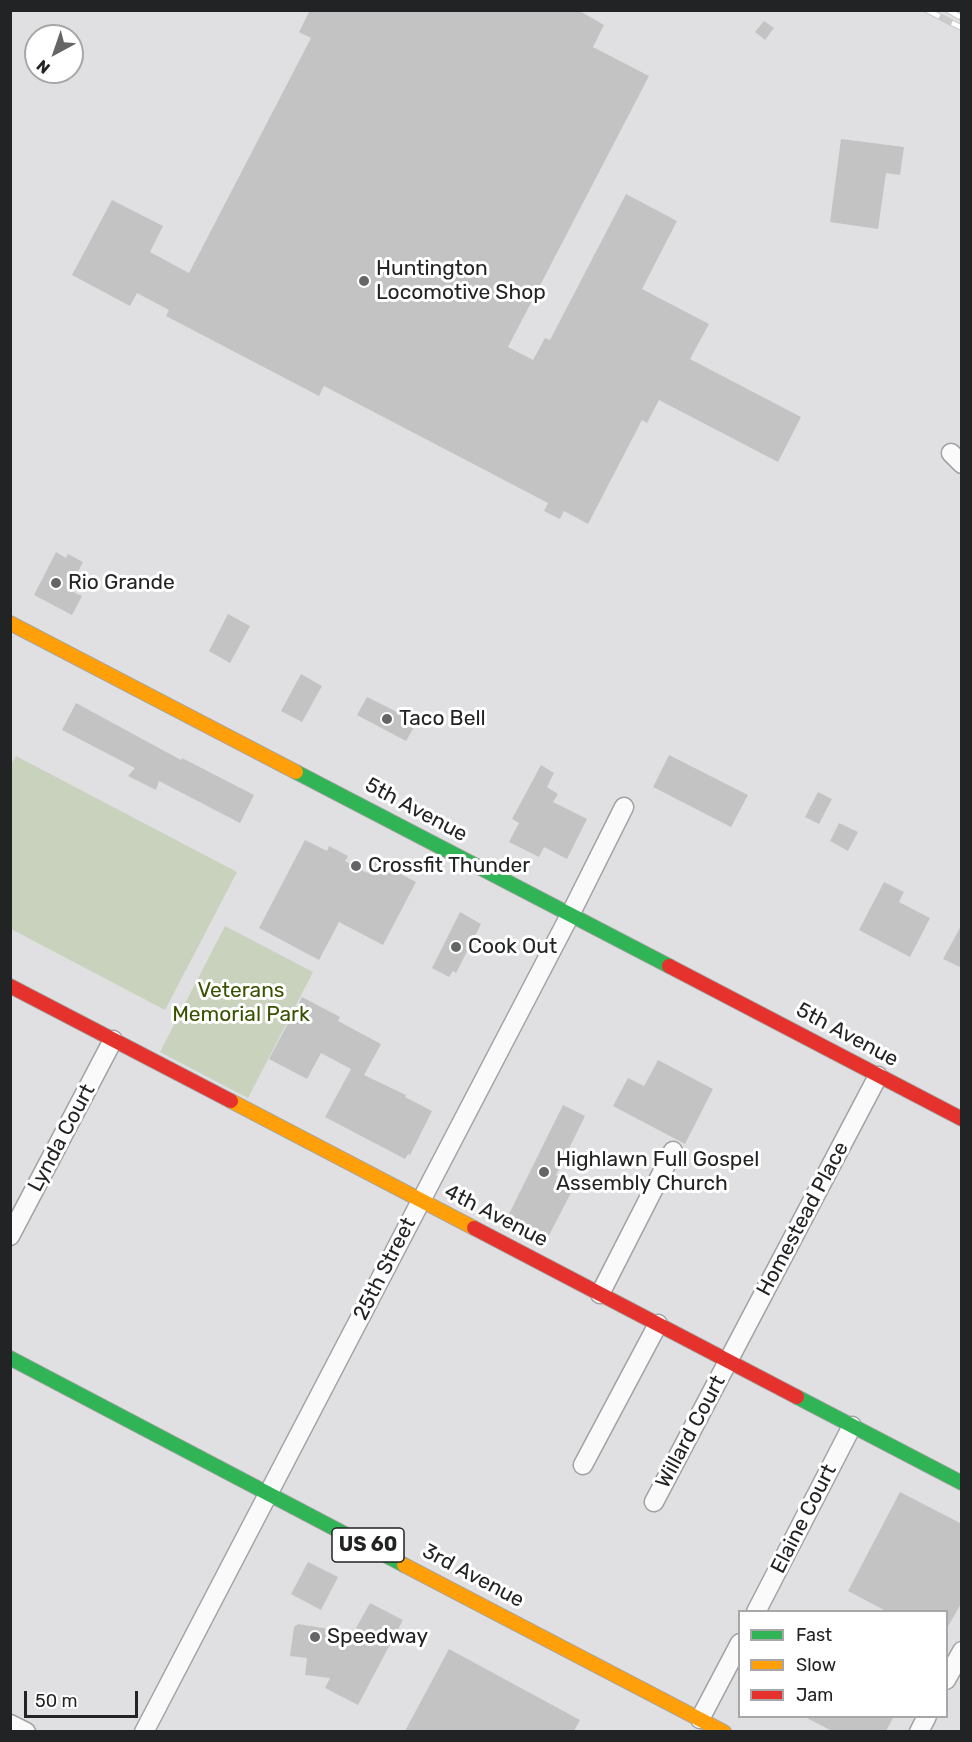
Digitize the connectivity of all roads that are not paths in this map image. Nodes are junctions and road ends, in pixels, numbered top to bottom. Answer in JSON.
{"nodes":[{"id":1,"x":10,"y":623,"type":"edge"},
{"id":2,"x":624,"y":807,"type":"dead end"},
{"id":3,"x":570,"y":915,"type":"junction"},
{"id":4,"x":10,"y":987,"type":"edge"},
{"id":5,"x":113,"y":1040,"type":"junction"},
{"id":6,"x":878,"y":1076,"type":"junction"},
{"id":7,"x":962,"y":1119,"type":"edge"},
{"id":8,"x":673,"y":1151,"type":"dead end"},
{"id":9,"x":420,"y":1201,"type":"junction"},
{"id":10,"x":10,"y":1236,"type":"edge"},
{"id":11,"x":600,"y":1294,"type":"junction"},
{"id":12,"x":658,"y":1324,"type":"junction"},
{"id":13,"x":10,"y":1358,"type":"edge"},
{"id":14,"x":729,"y":1362,"type":"junction"},
{"id":15,"x":852,"y":1426,"type":"junction"},
{"id":16,"x":583,"y":1465,"type":"dead end"},
{"id":17,"x":962,"y":1483,"type":"edge"},
{"id":18,"x":269,"y":1493,"type":"junction"},
{"id":19,"x":654,"y":1502,"type":"dead end"},
{"id":20,"x":757,"y":1610,"type":"edge"},
{"id":21,"x":738,"y":1647,"type":"edge"},
{"id":22,"x":962,"y":1651,"type":"edge"},
{"id":23,"x":948,"y":1676,"type":"edge"},
{"id":24,"x":700,"y":1719,"type":"junction"},
{"id":25,"x":10,"y":1724,"type":"edge"},
{"id":26,"x":26,"y":1731,"type":"edge"},
{"id":27,"x":144,"y":1731,"type":"edge"},
{"id":28,"x":724,"y":1731,"type":"edge"}],
"edges":[{"from":1,"to":3,"type":"main road","name":"5th Avenue"},
{"from":2,"to":3,"type":"street","name":"25th Street"},
{"from":3,"to":6,"type":"main road","name":"5th Avenue"},
{"from":3,"to":9,"type":"street","name":"25th Street"},
{"from":4,"to":5,"type":"main road","name":"4th Avenue"},
{"from":5,"to":9,"type":"main road","name":"4th Avenue"},
{"from":5,"to":10,"type":"street","name":"Lynda Court"},
{"from":6,"to":7,"type":"main road","name":"5th Avenue"},
{"from":6,"to":14,"type":"street","name":"Homestead Place"},
{"from":8,"to":11,"type":"street"},
{"from":9,"to":11,"type":"main road","name":"4th Avenue"},
{"from":9,"to":18,"type":"street","name":"25th Street"},
{"from":11,"to":12,"type":"main road","name":"4th Avenue"},
{"from":12,"to":14,"type":"main road","name":"4th Avenue"},
{"from":12,"to":16,"type":"street"},
{"from":13,"to":18,"type":"main road","name":"3rd Avenue","number":"US 60"},
{"from":14,"to":15,"type":"main road","name":"4th Avenue"},
{"from":14,"to":19,"type":"street","name":"Willard Court"},
{"from":15,"to":17,"type":"main road","name":"4th Avenue"},
{"from":15,"to":20,"type":"street","name":"Elaine Court"},
{"from":18,"to":24,"type":"main road","name":"3rd Avenue","number":"US 60"},
{"from":18,"to":27,"type":"street","name":"25th Street"},
{"from":21,"to":24,"type":"street"},
{"from":22,"to":23,"type":"street"},
{"from":24,"to":28,"type":"main road","name":"3rd Avenue","number":"US 60"},
{"from":25,"to":26,"type":"street"}]}
